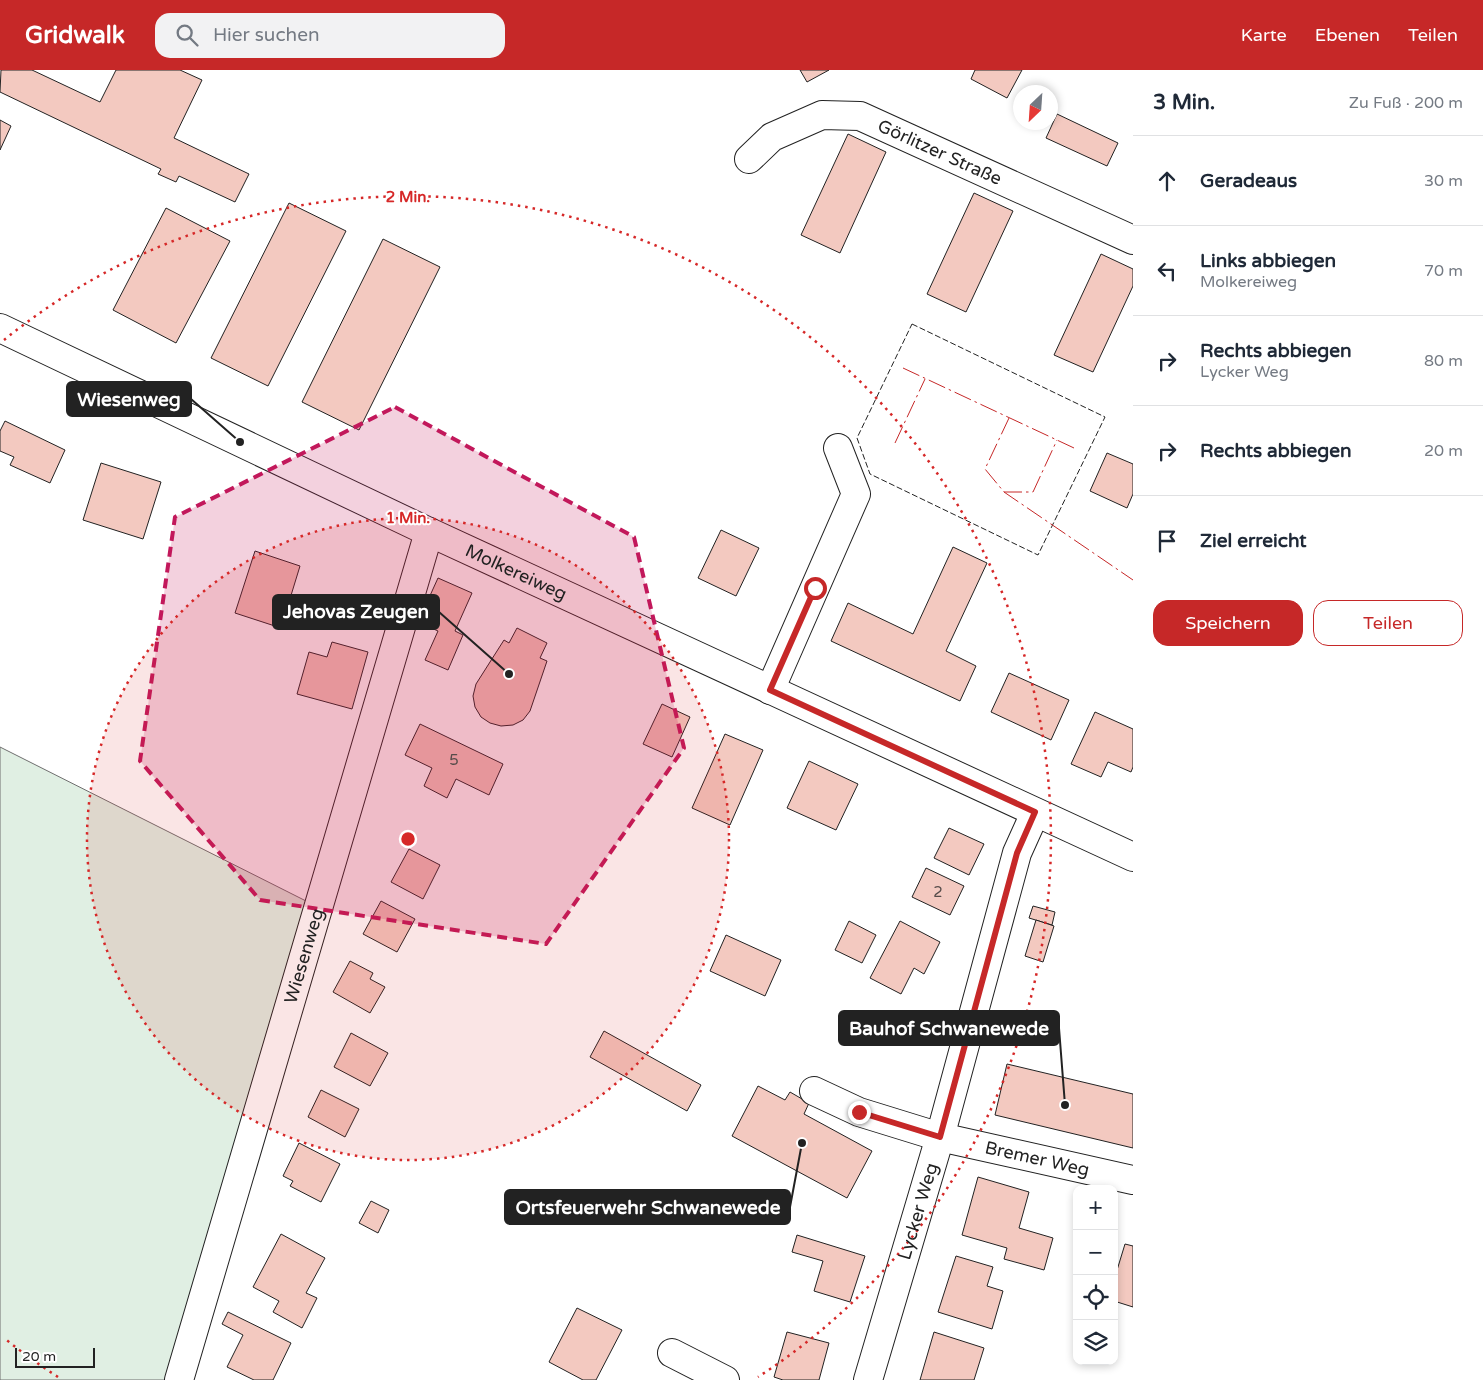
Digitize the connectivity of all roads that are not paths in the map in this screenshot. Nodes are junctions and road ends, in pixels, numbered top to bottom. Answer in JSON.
{"nodes":[{"id":1,"x":749,"y":159,"type":"dead end"},
{"id":2,"x":1133,"y":240,"type":"edge"},
{"id":3,"x":0,"y":328,"type":"edge"},
{"id":4,"x":838,"y":448,"type":"dead end"},
{"id":5,"x":429,"y":532,"type":"junction"},
{"id":6,"x":770,"y":690,"type":"junction"},
{"id":7,"x":1035,"y":812,"type":"junction"},
{"id":8,"x":1133,"y":858,"type":"edge"},
{"id":9,"x":814,"y":1091,"type":"dead end"},
{"id":10,"x":940,"y":1137,"type":"junction"},
{"id":11,"x":1133,"y":1180,"type":"edge"},
{"id":12,"x":672,"y":1353,"type":"dead end"},
{"id":13,"x":179,"y":1380,"type":"edge"},
{"id":14,"x":725,"y":1380,"type":"edge"},
{"id":15,"x":868,"y":1380,"type":"edge"}],
"edges":[{"from":1,"to":2,"type":"street","name":"Görlitzer Straße"},
{"from":3,"to":5,"type":"street","name":"Molkereiweg"},
{"from":4,"to":6,"type":"street"},
{"from":5,"to":6,"type":"street","name":"Molkereiweg"},
{"from":5,"to":13,"type":"street","name":"Wiesenweg"},
{"from":6,"to":7,"type":"street","name":"Molkereiweg"},
{"from":7,"to":8,"type":"street","name":"Molkereiweg"},
{"from":7,"to":10,"type":"street","name":"Lycker Weg"},
{"from":9,"to":10,"type":"street","name":"Bremer Weg"},
{"from":10,"to":11,"type":"street","name":"Bremer Weg"},
{"from":10,"to":15,"type":"street","name":"Lycker Weg"},
{"from":12,"to":14,"type":"street"}]}
